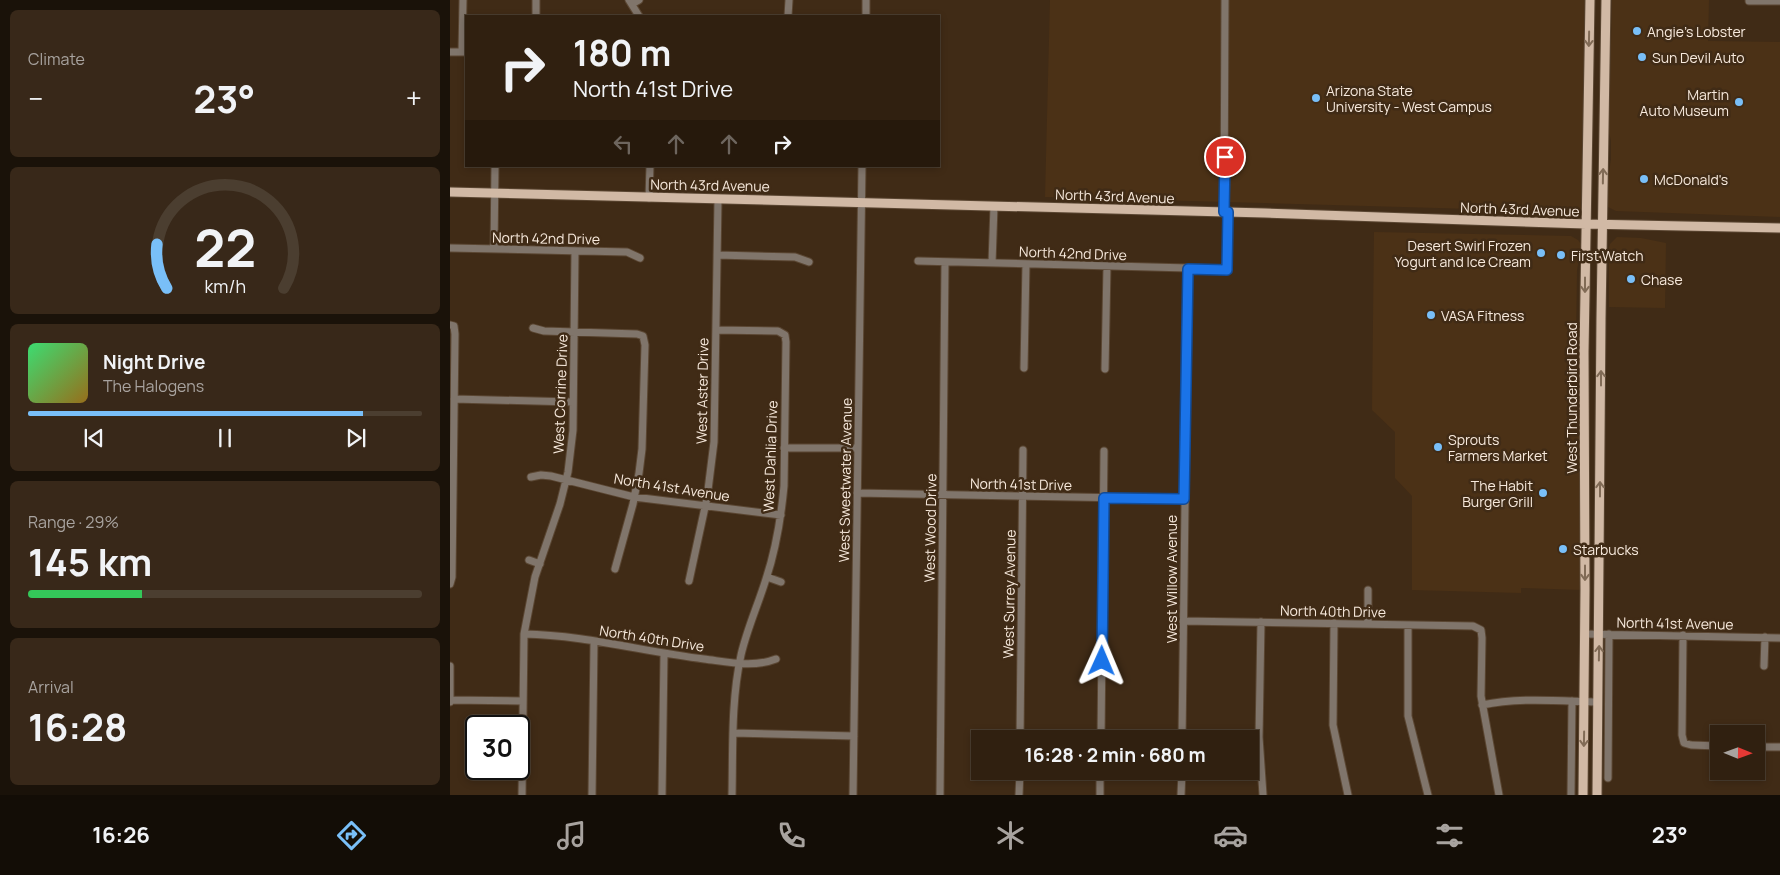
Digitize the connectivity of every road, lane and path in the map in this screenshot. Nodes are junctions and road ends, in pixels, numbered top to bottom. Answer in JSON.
{"nodes":[{"id":1,"x":463,"y":0,"type":"edge"},
{"id":2,"x":536,"y":0,"type":"edge"},
{"id":3,"x":639,"y":0,"type":"edge"},
{"id":4,"x":788,"y":0,"type":"edge"},
{"id":5,"x":866,"y":0,"type":"edge"},
{"id":6,"x":1225,"y":0,"type":"edge"},
{"id":7,"x":1590,"y":0,"type":"edge"},
{"id":8,"x":1606,"y":0,"type":"edge"},
{"id":9,"x":1749,"y":1,"type":"dead end"},
{"id":10,"x":1780,"y":1,"type":"edge"},
{"id":11,"x":631,"y":2,"type":"edge"},
{"id":12,"x":536,"y":15,"type":"edge"},
{"id":13,"x":638,"y":15,"type":"edge"},
{"id":14,"x":788,"y":15,"type":"edge"},
{"id":15,"x":866,"y":15,"type":"edge"},
{"id":16,"x":1589,"y":18,"type":"junction"},
{"id":17,"x":1606,"y":18,"type":"junction"},
{"id":18,"x":450,"y":52,"type":"edge"},
{"id":19,"x":464,"y":52,"type":"edge"},
{"id":20,"x":495,"y":167,"type":"edge"},
{"id":21,"x":650,"y":167,"type":"edge"},
{"id":22,"x":862,"y":167,"type":"edge"},
{"id":23,"x":450,"y":192,"type":"edge"},
{"id":24,"x":494,"y":193,"type":"junction"},
{"id":25,"x":649,"y":198,"type":"junction"},
{"id":26,"x":718,"y":200,"type":"junction"},
{"id":27,"x":862,"y":203,"type":"junction"},
{"id":28,"x":994,"y":206,"type":"junction"},
{"id":29,"x":1226,"y":212,"type":"junction"},
{"id":30,"x":1586,"y":224,"type":"junction"},
{"id":31,"x":1602,"y":225,"type":"junction"},
{"id":32,"x":1780,"y":228,"type":"edge"},
{"id":33,"x":450,"y":248,"type":"edge"},
{"id":34,"x":494,"y":249,"type":"junction"},
{"id":35,"x":576,"y":251,"type":"junction"},
{"id":36,"x":717,"y":255,"type":"junction"},
{"id":37,"x":640,"y":258,"type":"dead end"},
{"id":38,"x":918,"y":261,"type":"dead end"},
{"id":39,"x":809,"y":262,"type":"dead end"},
{"id":40,"x":946,"y":262,"type":"junction"},
{"id":41,"x":992,"y":263,"type":"junction"},
{"id":42,"x":1026,"y":264,"type":"junction"},
{"id":43,"x":1107,"y":266,"type":"junction"},
{"id":44,"x":1188,"y":269,"type":"junction"},
{"id":45,"x":452,"y":326,"type":"edge"},
{"id":46,"x":533,"y":328,"type":"dead end"},
{"id":47,"x":716,"y":330,"type":"junction"},
{"id":48,"x":574,"y":332,"type":"junction"},
{"id":49,"x":1024,"y":368,"type":"dead end"},
{"id":50,"x":1105,"y":370,"type":"dead end"},
{"id":51,"x":454,"y":399,"type":"junction"},
{"id":52,"x":573,"y":402,"type":"junction"},
{"id":53,"x":784,"y":448,"type":"junction"},
{"id":54,"x":857,"y":448,"type":"junction"},
{"id":55,"x":1023,"y":450,"type":"dead end"},
{"id":56,"x":1104,"y":452,"type":"dead end"},
{"id":57,"x":531,"y":477,"type":"dead end"},
{"id":58,"x":566,"y":480,"type":"junction"},
{"id":59,"x":857,"y":493,"type":"junction"},
{"id":60,"x":943,"y":494,"type":"junction"},
{"id":61,"x":1023,"y":496,"type":"junction"},
{"id":62,"x":634,"y":497,"type":"junction"},
{"id":63,"x":1104,"y":498,"type":"junction"},
{"id":64,"x":1184,"y":499,"type":"junction"},
{"id":65,"x":705,"y":506,"type":"junction"},
{"id":66,"x":781,"y":515,"type":"junction"},
{"id":67,"x":529,"y":560,"type":"dead end"},
{"id":68,"x":540,"y":564,"type":"junction"},
{"id":69,"x":615,"y":569,"type":"dead end"},
{"id":70,"x":767,"y":577,"type":"junction"},
{"id":71,"x":689,"y":581,"type":"dead end"},
{"id":72,"x":781,"y":582,"type":"dead end"},
{"id":73,"x":450,"y":584,"type":"edge"},
{"id":74,"x":1368,"y":590,"type":"dead end"},
{"id":75,"x":1183,"y":621,"type":"junction"},
{"id":76,"x":1261,"y":622,"type":"junction"},
{"id":77,"x":1334,"y":623,"type":"junction"},
{"id":78,"x":1368,"y":624,"type":"junction"},
{"id":79,"x":1408,"y":625,"type":"junction"},
{"id":80,"x":524,"y":634,"type":"junction"},
{"id":81,"x":1585,"y":634,"type":"junction"},
{"id":82,"x":1599,"y":634,"type":"junction"},
{"id":83,"x":1609,"y":634,"type":"junction"},
{"id":84,"x":1683,"y":636,"type":"junction"},
{"id":85,"x":1764,"y":637,"type":"junction"},
{"id":86,"x":1780,"y":638,"type":"edge"},
{"id":87,"x":594,"y":642,"type":"junction"},
{"id":88,"x":664,"y":654,"type":"junction"},
{"id":89,"x":776,"y":659,"type":"dead end"},
{"id":90,"x":739,"y":663,"type":"junction"},
{"id":91,"x":450,"y":666,"type":"edge"},
{"id":92,"x":1764,"y":666,"type":"dead end"},
{"id":93,"x":450,"y":701,"type":"edge"},
{"id":94,"x":523,"y":701,"type":"junction"},
{"id":95,"x":1572,"y":702,"type":"junction"},
{"id":96,"x":1584,"y":702,"type":"junction"},
{"id":97,"x":1598,"y":702,"type":"junction"},
{"id":98,"x":1482,"y":705,"type":"junction"},
{"id":99,"x":1020,"y":730,"type":"edge"},
{"id":100,"x":1101,"y":730,"type":"edge"},
{"id":101,"x":1182,"y":730,"type":"edge"},
{"id":102,"x":733,"y":733,"type":"junction"},
{"id":103,"x":854,"y":736,"type":"junction"},
{"id":104,"x":1710,"y":746,"type":"edge"},
{"id":105,"x":1765,"y":747,"type":"edge"},
{"id":106,"x":1780,"y":747,"type":"edge"},
{"id":107,"x":1608,"y":762,"type":"junction"},
{"id":108,"x":1597,"y":769,"type":"junction"},
{"id":109,"x":1608,"y":778,"type":"dead end"},
{"id":110,"x":1020,"y":780,"type":"edge"},
{"id":111,"x":1100,"y":780,"type":"edge"},
{"id":112,"x":1182,"y":780,"type":"edge"},
{"id":113,"x":522,"y":795,"type":"edge"},
{"id":114,"x":592,"y":795,"type":"edge"},
{"id":115,"x":662,"y":795,"type":"edge"},
{"id":116,"x":732,"y":795,"type":"edge"},
{"id":117,"x":853,"y":795,"type":"edge"},
{"id":118,"x":940,"y":795,"type":"edge"},
{"id":119,"x":1019,"y":795,"type":"edge"},
{"id":120,"x":1100,"y":795,"type":"edge"},
{"id":121,"x":1181,"y":795,"type":"edge"},
{"id":122,"x":1263,"y":795,"type":"edge"},
{"id":123,"x":1348,"y":795,"type":"edge"},
{"id":124,"x":1428,"y":795,"type":"edge"},
{"id":125,"x":1499,"y":795,"type":"edge"},
{"id":126,"x":1570,"y":795,"type":"edge"},
{"id":127,"x":1583,"y":795,"type":"edge"},
{"id":128,"x":1597,"y":795,"type":"edge"}],
"edges":[{"from":1,"to":19,"type":"street"},
{"from":2,"to":12,"type":"street"},
{"from":3,"to":11,"type":"street"},
{"from":4,"to":14,"type":"street"},
{"from":5,"to":15,"type":"street"},
{"from":6,"to":29,"type":"street"},
{"from":7,"to":16,"type":"main road","name":"West Thunderbird Road"},
{"from":8,"to":17,"type":"main road"},
{"from":9,"to":10,"type":"street"},
{"from":11,"to":13,"type":"street"},
{"from":16,"to":17,"type":"main road"},
{"from":16,"to":30,"type":"main road","name":"West Thunderbird Road","one_way":true},
{"from":31,"to":17,"type":"main road","one_way":true},
{"from":18,"to":19,"type":"street"},
{"from":20,"to":24,"type":"street"},
{"from":21,"to":25,"type":"street"},
{"from":22,"to":27,"type":"street","name":"West Sweetwater Avenue"},
{"from":23,"to":24,"type":"main road","name":"North 43rd Avenue"},
{"from":24,"to":25,"type":"main road","name":"North 43rd Avenue"},
{"from":24,"to":34,"type":"street"},
{"from":25,"to":26,"type":"main road","name":"North 43rd Avenue"},
{"from":26,"to":27,"type":"main road","name":"North 43rd Avenue"},
{"from":26,"to":36,"type":"street","name":"West Aster Drive"},
{"from":27,"to":28,"type":"main road","name":"North 43rd Avenue"},
{"from":27,"to":54,"type":"street","name":"West Sweetwater Avenue"},
{"from":28,"to":29,"type":"main road","name":"North 43rd Avenue"},
{"from":28,"to":41,"type":"street"},
{"from":29,"to":30,"type":"main road","name":"North 43rd Avenue"},
{"from":29,"to":44,"type":"street","name":"North 42nd Drive"},
{"from":30,"to":31,"type":"main road","name":"North 43rd Avenue"},
{"from":30,"to":81,"type":"main road","name":"West Thunderbird Road","one_way":true},
{"from":31,"to":32,"type":"main road","name":"North 43rd Avenue"},
{"from":82,"to":31,"type":"main road","one_way":true},
{"from":33,"to":34,"type":"street","name":"North 42nd Drive"},
{"from":34,"to":35,"type":"street","name":"North 42nd Drive"},
{"from":35,"to":37,"type":"street","name":"North 42nd Drive"},
{"from":35,"to":48,"type":"street","name":"West Corrine Drive"},
{"from":36,"to":39,"type":"street"},
{"from":36,"to":47,"type":"street","name":"West Aster Drive"},
{"from":38,"to":40,"type":"street","name":"North 42nd Drive"},
{"from":40,"to":41,"type":"street","name":"North 42nd Drive"},
{"from":40,"to":60,"type":"street","name":"West Wood Drive"},
{"from":41,"to":42,"type":"street","name":"North 42nd Drive"},
{"from":42,"to":43,"type":"street","name":"North 42nd Drive"},
{"from":42,"to":49,"type":"street"},
{"from":43,"to":44,"type":"street","name":"North 42nd Drive"},
{"from":43,"to":50,"type":"street"},
{"from":44,"to":64,"type":"street","name":"West Willow Avenue"},
{"from":45,"to":51,"type":"street"},
{"from":46,"to":48,"type":"street"},
{"from":47,"to":53,"type":"street","name":"West Dahlia Drive"},
{"from":47,"to":65,"type":"street","name":"West Aster Drive"},
{"from":48,"to":52,"type":"street","name":"West Corrine Drive"},
{"from":48,"to":62,"type":"street"},
{"from":51,"to":52,"type":"street"},
{"from":51,"to":73,"type":"street"},
{"from":52,"to":58,"type":"street","name":"West Corrine Drive"},
{"from":53,"to":54,"type":"street"},
{"from":53,"to":66,"type":"street","name":"West Dahlia Drive"},
{"from":54,"to":59,"type":"street","name":"West Sweetwater Avenue"},
{"from":55,"to":61,"type":"street","name":"West Surrey Avenue"},
{"from":56,"to":63,"type":"street"},
{"from":57,"to":58,"type":"street","name":"North 41st Avenue"},
{"from":58,"to":62,"type":"street","name":"North 41st Avenue"},
{"from":58,"to":68,"type":"street","name":"West Corrine Drive"},
{"from":59,"to":60,"type":"street","name":"North 41st Drive"},
{"from":59,"to":103,"type":"street","name":"West Sweetwater Avenue"},
{"from":60,"to":61,"type":"street","name":"North 41st Drive"},
{"from":60,"to":118,"type":"street","name":"West Wood Drive"},
{"from":61,"to":63,"type":"street","name":"North 41st Drive"},
{"from":61,"to":99,"type":"street","name":"West Surrey Avenue"},
{"from":62,"to":65,"type":"street","name":"North 41st Avenue"},
{"from":62,"to":69,"type":"street"},
{"from":63,"to":64,"type":"street","name":"North 41st Drive"},
{"from":63,"to":100,"type":"street"},
{"from":64,"to":75,"type":"street","name":"West Willow Avenue"},
{"from":65,"to":66,"type":"street","name":"North 41st Avenue"},
{"from":65,"to":71,"type":"street","name":"West Aster Drive"},
{"from":66,"to":70,"type":"street","name":"West Dahlia Drive"},
{"from":67,"to":68,"type":"street"},
{"from":68,"to":80,"type":"street","name":"West Corrine Drive"},
{"from":70,"to":72,"type":"street"},
{"from":70,"to":90,"type":"street","name":"West Dahlia Drive"},
{"from":74,"to":78,"type":"street"},
{"from":75,"to":76,"type":"street","name":"North 40th Drive"},
{"from":75,"to":101,"type":"street","name":"West Willow Avenue"},
{"from":76,"to":77,"type":"street","name":"North 40th Drive"},
{"from":76,"to":122,"type":"street"},
{"from":77,"to":78,"type":"street","name":"North 40th Drive"},
{"from":77,"to":123,"type":"street"},
{"from":78,"to":79,"type":"street","name":"North 40th Drive"},
{"from":79,"to":98,"type":"street","name":"North 40th Drive"},
{"from":79,"to":124,"type":"street"},
{"from":80,"to":87,"type":"street","name":"North 40th Drive"},
{"from":80,"to":94,"type":"street","name":"West Corrine Drive"},
{"from":81,"to":82,"type":"street","name":"North 41st Avenue"},
{"from":81,"to":96,"type":"main road","name":"West Thunderbird Road"},
{"from":82,"to":83,"type":"street","name":"North 41st Avenue"},
{"from":97,"to":82,"type":"main road","one_way":true},
{"from":83,"to":84,"type":"street","name":"North 41st Avenue"},
{"from":83,"to":107,"type":"street"},
{"from":84,"to":85,"type":"street","name":"North 41st Avenue"},
{"from":84,"to":104,"type":"street"},
{"from":85,"to":86,"type":"street","name":"North 41st Avenue"},
{"from":85,"to":92,"type":"street"},
{"from":87,"to":88,"type":"street","name":"North 40th Drive"},
{"from":87,"to":114,"type":"street"},
{"from":88,"to":90,"type":"street","name":"North 40th Drive"},
{"from":88,"to":115,"type":"street"},
{"from":89,"to":90,"type":"street","name":"North 40th Drive"},
{"from":90,"to":102,"type":"street","name":"West Dahlia Drive"},
{"from":91,"to":93,"type":"street"},
{"from":93,"to":94,"type":"street"},
{"from":94,"to":113,"type":"street","name":"West Corrine Drive"},
{"from":95,"to":96,"type":"street"},
{"from":95,"to":98,"type":"street"},
{"from":95,"to":126,"type":"street"},
{"from":96,"to":97,"type":"street"},
{"from":96,"to":127,"type":"main road","name":"West Thunderbird Road","one_way":true},
{"from":97,"to":108,"type":"main road"},
{"from":98,"to":125,"type":"street"},
{"from":102,"to":103,"type":"street"},
{"from":102,"to":116,"type":"street","name":"West Dahlia Drive"},
{"from":103,"to":117,"type":"street","name":"West Sweetwater Avenue"},
{"from":105,"to":106,"type":"street"},
{"from":107,"to":108,"type":"street"},
{"from":107,"to":109,"type":"street"},
{"from":108,"to":128,"type":"main road"},
{"from":110,"to":119,"type":"street"},
{"from":111,"to":120,"type":"street"},
{"from":112,"to":121,"type":"street"}]}
